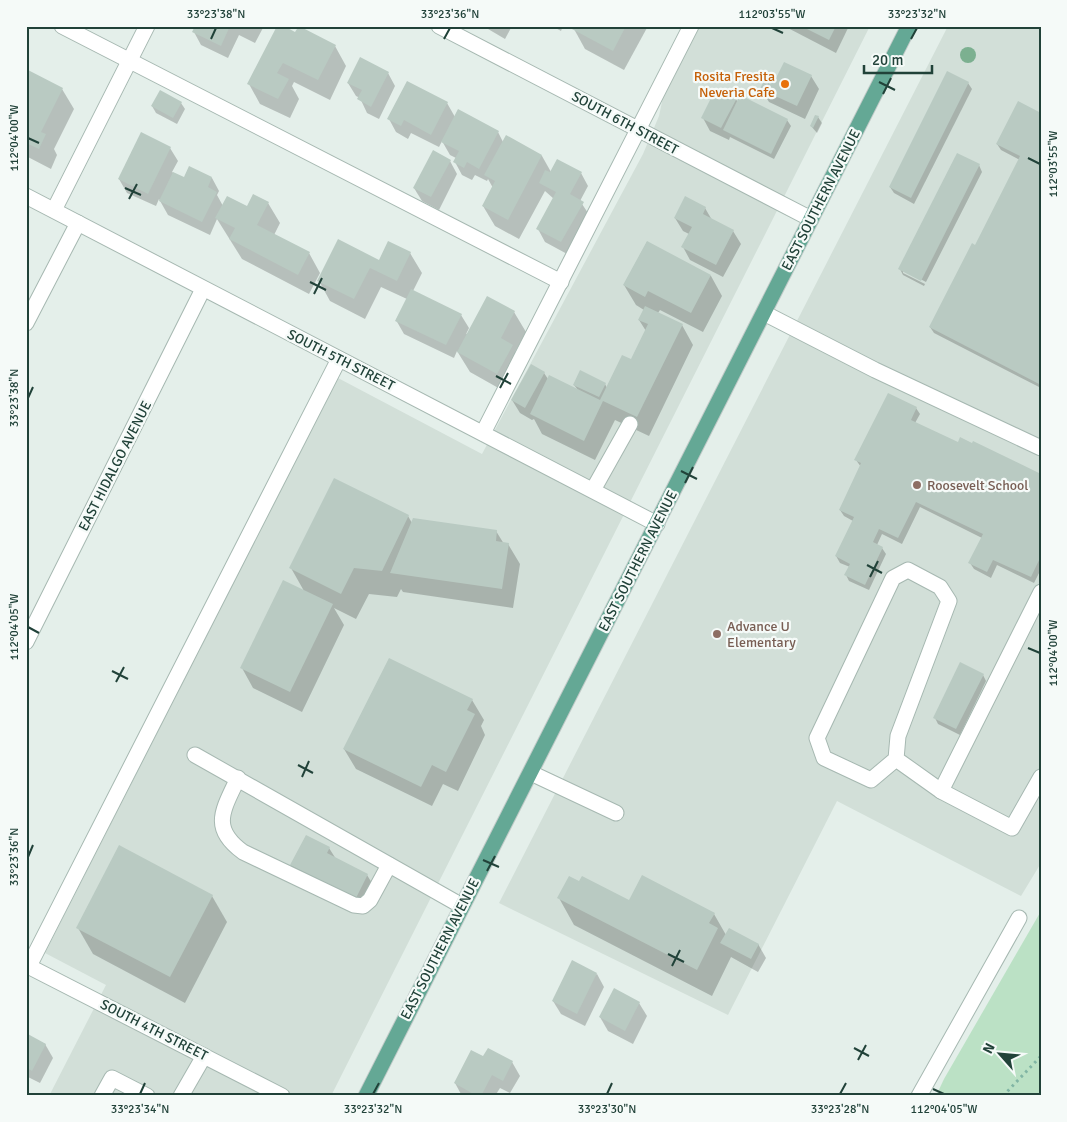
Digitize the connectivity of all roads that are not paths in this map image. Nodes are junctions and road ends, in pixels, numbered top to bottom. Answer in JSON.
{"nodes":[{"id":1,"x":62,"y":26,"type":"edge"},
{"id":2,"x":147,"y":26,"type":"edge"},
{"id":3,"x":439,"y":26,"type":"edge"},
{"id":4,"x":691,"y":26,"type":"edge"},
{"id":5,"x":909,"y":26,"type":"edge"},
{"id":6,"x":129,"y":62,"type":"junction"},
{"id":7,"x":637,"y":129,"type":"junction"},
{"id":8,"x":26,"y":196,"type":"edge"},
{"id":9,"x":54,"y":210,"type":"junction"},
{"id":10,"x":811,"y":219,"type":"junction"},
{"id":11,"x":78,"y":223,"type":"junction"},
{"id":12,"x":561,"y":282,"type":"junction"},
{"id":13,"x":203,"y":289,"type":"junction"},
{"id":14,"x":764,"y":313,"type":"junction"},
{"id":15,"x":26,"y":322,"type":"edge"},
{"id":16,"x":339,"y":359,"type":"junction"},
{"id":17,"x":630,"y":424,"type":"dead end"},
{"id":18,"x":483,"y":433,"type":"junction"},
{"id":19,"x":1041,"y":448,"type":"edge"},
{"id":20,"x":593,"y":490,"type":"junction"},
{"id":21,"x":657,"y":524,"type":"junction"},
{"id":22,"x":1041,"y":592,"type":"edge"},
{"id":23,"x":26,"y":642,"type":"edge"},
{"id":24,"x":196,"y":755,"type":"dead end"},
{"id":25,"x":896,"y":759,"type":"junction"},
{"id":26,"x":531,"y":773,"type":"junction"},
{"id":27,"x":238,"y":778,"type":"junction"},
{"id":28,"x":1041,"y":778,"type":"edge"},
{"id":29,"x":941,"y":792,"type":"junction"},
{"id":30,"x":616,"y":813,"type":"dead end"},
{"id":31,"x":389,"y":865,"type":"junction"},
{"id":32,"x":462,"y":906,"type":"junction"},
{"id":33,"x":1019,"y":918,"type":"dead end"},
{"id":34,"x":27,"y":965,"type":"edge"},
{"id":35,"x":204,"y":1056,"type":"junction"},
{"id":36,"x":102,"y":1096,"type":"edge"},
{"id":37,"x":148,"y":1096,"type":"edge"},
{"id":38,"x":181,"y":1096,"type":"edge"},
{"id":39,"x":282,"y":1096,"type":"edge"},
{"id":40,"x":366,"y":1096,"type":"edge"},
{"id":41,"x":919,"y":1096,"type":"edge"}],
"edges":[{"from":1,"to":6,"type":"street"},
{"from":2,"to":6,"type":"street"},
{"from":3,"to":7,"type":"street","name":"SOUTH 6TH STREET"},
{"from":4,"to":7,"type":"street"},
{"from":5,"to":10,"type":"main road","name":"EAST SOUTHERN AVENUE"},
{"from":6,"to":9,"type":"street"},
{"from":6,"to":12,"type":"street"},
{"from":7,"to":10,"type":"street","name":"SOUTH 6TH STREET"},
{"from":7,"to":12,"type":"street"},
{"from":8,"to":9,"type":"street","name":"SOUTH 5TH STREET"},
{"from":9,"to":11,"type":"street","name":"SOUTH 5TH STREET"},
{"from":10,"to":14,"type":"main road","name":"EAST SOUTHERN AVENUE"},
{"from":11,"to":13,"type":"street","name":"SOUTH 5TH STREET"},
{"from":11,"to":15,"type":"street"},
{"from":12,"to":18,"type":"street"},
{"from":13,"to":16,"type":"street","name":"SOUTH 5TH STREET"},
{"from":13,"to":23,"type":"street","name":"EAST HIDALGO AVENUE"},
{"from":14,"to":19,"type":"street"},
{"from":14,"to":21,"type":"main road","name":"EAST SOUTHERN AVENUE"},
{"from":16,"to":18,"type":"street","name":"SOUTH 5TH STREET"},
{"from":16,"to":34,"type":"street"},
{"from":17,"to":20,"type":"street"},
{"from":18,"to":20,"type":"street","name":"SOUTH 5TH STREET"},
{"from":20,"to":21,"type":"street","name":"SOUTH 5TH STREET"},
{"from":21,"to":26,"type":"main road","name":"EAST SOUTHERN AVENUE"},
{"from":22,"to":29,"type":"street"},
{"from":24,"to":27,"type":"street"},
{"from":25,"to":25,"type":"street"},
{"from":25,"to":29,"type":"street"},
{"from":26,"to":30,"type":"street"},
{"from":26,"to":32,"type":"main road","name":"EAST SOUTHERN AVENUE"},
{"from":27,"to":31,"type":"street"},
{"from":27,"to":31,"type":"street"},
{"from":28,"to":29,"type":"street"},
{"from":31,"to":32,"type":"street"},
{"from":32,"to":40,"type":"main road","name":"EAST SOUTHERN AVENUE"},
{"from":33,"to":41,"type":"street"},
{"from":34,"to":35,"type":"street","name":"SOUTH 4TH STREET"},
{"from":35,"to":38,"type":"street"},
{"from":35,"to":39,"type":"street","name":"SOUTH 4TH STREET"},
{"from":36,"to":37,"type":"street"}]}
